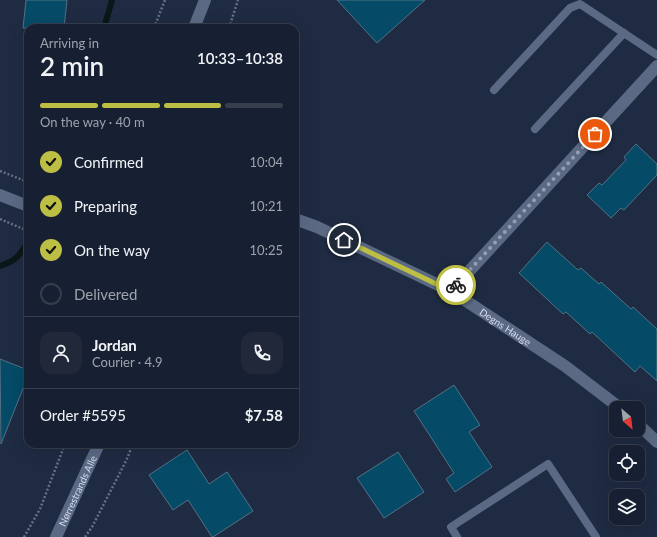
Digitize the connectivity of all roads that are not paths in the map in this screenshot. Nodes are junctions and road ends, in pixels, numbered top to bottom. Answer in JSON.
{"nodes":[{"id":1,"x":205,"y":0,"type":"edge"},
{"id":2,"x":196,"y":24,"type":"edge"},
{"id":3,"x":624,"y":33,"type":"junction"},
{"id":4,"x":657,"y":54,"type":"edge"},
{"id":5,"x":657,"y":66,"type":"edge"},
{"id":6,"x":494,"y":90,"type":"dead end"},
{"id":7,"x":535,"y":129,"type":"dead end"},
{"id":8,"x":0,"y":195,"type":"edge"},
{"id":9,"x":24,"y":204,"type":"edge"},
{"id":10,"x":299,"y":220,"type":"edge"},
{"id":11,"x":451,"y":291,"type":"junction"},
{"id":12,"x":611,"y":401,"type":"edge"},
{"id":13,"x":645,"y":431,"type":"edge"},
{"id":14,"x":657,"y":442,"type":"edge"},
{"id":15,"x":97,"y":448,"type":"edge"},
{"id":16,"x":56,"y":537,"type":"edge"},
{"id":17,"x":457,"y":537,"type":"edge"},
{"id":18,"x":596,"y":537,"type":"edge"}],
"edges":[{"from":1,"to":2,"type":"street"},
{"from":3,"to":4,"type":"lane"},
{"from":3,"to":6,"type":"lane"},
{"from":3,"to":7,"type":"lane"},
{"from":5,"to":11,"type":"street"},
{"from":8,"to":9,"type":"street"},
{"from":10,"to":11,"type":"street","name":"Degns Hauge"},
{"from":11,"to":12,"type":"street","name":"Degns Hauge"},
{"from":13,"to":14,"type":"street"},
{"from":15,"to":16,"type":"street","name":"Nørrestrands Alle"},
{"from":17,"to":18,"type":"lane"}]}
